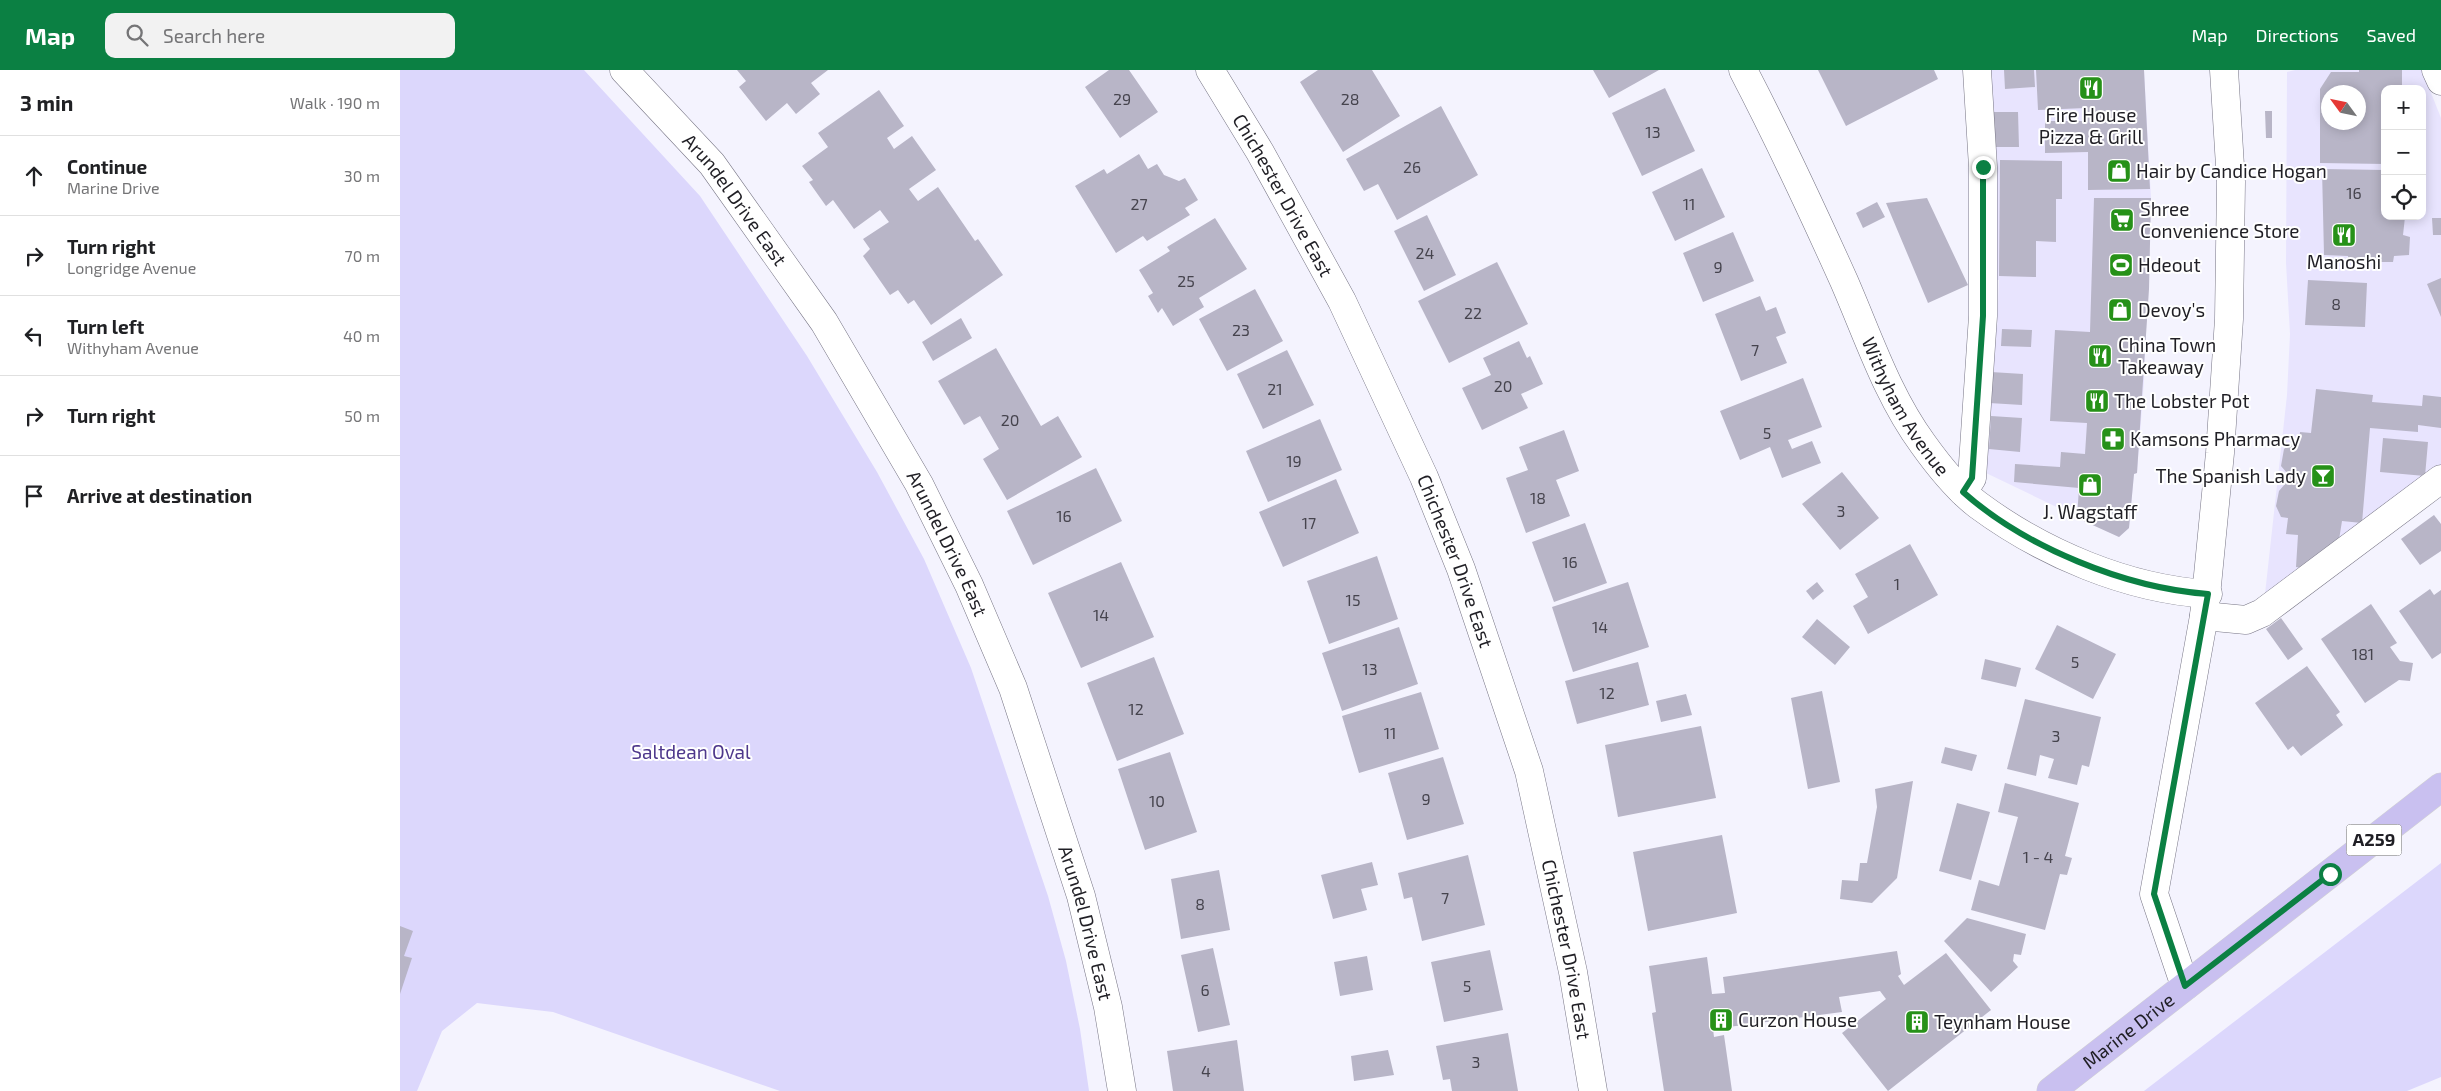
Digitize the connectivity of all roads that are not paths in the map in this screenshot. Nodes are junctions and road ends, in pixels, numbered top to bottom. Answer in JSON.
{"nodes":[{"id":1,"x":624,"y":70,"type":"edge"},
{"id":2,"x":1210,"y":70,"type":"edge"},
{"id":3,"x":1743,"y":70,"type":"edge"},
{"id":4,"x":1978,"y":70,"type":"edge"},
{"id":5,"x":2224,"y":70,"type":"edge"},
{"id":6,"x":2436,"y":70,"type":"edge"},
{"id":7,"x":2441,"y":81,"type":"edge"},
{"id":8,"x":2441,"y":479,"type":"edge"},
{"id":9,"x":1963,"y":492,"type":"junction"},
{"id":10,"x":2206,"y":605,"type":"junction"},
{"id":11,"x":2441,"y":787,"type":"edge"},
{"id":12,"x":2185,"y":986,"type":"junction"},
{"id":13,"x":1122,"y":1091,"type":"edge"},
{"id":14,"x":1593,"y":1091,"type":"edge"},
{"id":15,"x":2051,"y":1091,"type":"edge"}],
"edges":[{"from":1,"to":13,"type":"street","name":"Arundel Drive East"},
{"from":2,"to":14,"type":"street","name":"Chichester Drive East"},
{"from":3,"to":9,"type":"street","name":"Withyham Avenue"},
{"from":4,"to":9,"type":"street"},
{"from":5,"to":10,"type":"street"},
{"from":6,"to":7,"type":"street"},
{"from":8,"to":10,"type":"street","name":"Withyham Avenue"},
{"from":9,"to":10,"type":"street","name":"Withyham Avenue"},
{"from":10,"to":12,"type":"street"},
{"from":11,"to":12,"type":"main road","name":"Marine Drive","number":"A259"},
{"from":12,"to":15,"type":"main road","name":"Marine Drive","number":"A259"}]}
